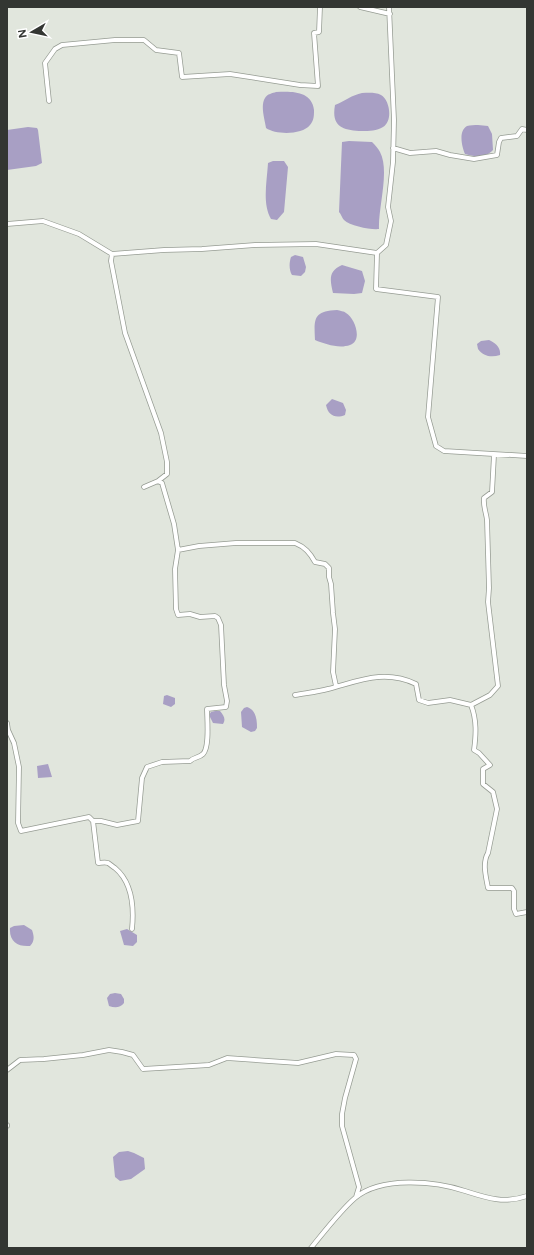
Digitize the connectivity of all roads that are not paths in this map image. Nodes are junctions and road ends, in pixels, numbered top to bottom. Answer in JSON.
{"nodes":[{"id":1,"x":320,"y":7,"type":"edge"},
{"id":2,"x":360,"y":7,"type":"edge"},
{"id":3,"x":390,"y":7,"type":"edge"},
{"id":4,"x":390,"y":14,"type":"junction"},
{"id":5,"x":49,"y":101,"type":"dead end"},
{"id":6,"x":527,"y":130,"type":"edge"},
{"id":7,"x":394,"y":148,"type":"junction"},
{"id":8,"x":7,"y":224,"type":"edge"},
{"id":9,"x":377,"y":253,"type":"junction"},
{"id":10,"x":112,"y":254,"type":"junction"},
{"id":11,"x":494,"y":454,"type":"junction"},
{"id":12,"x":527,"y":456,"type":"edge"},
{"id":13,"x":158,"y":481,"type":"junction"},
{"id":14,"x":144,"y":487,"type":"dead end"},
{"id":15,"x":178,"y":550,"type":"junction"},
{"id":16,"x":336,"y":686,"type":"junction"},
{"id":17,"x":295,"y":695,"type":"dead end"},
{"id":18,"x":471,"y":705,"type":"junction"},
{"id":19,"x":7,"y":723,"type":"edge"},
{"id":20,"x":93,"y":821,"type":"junction"},
{"id":21,"x":527,"y":912,"type":"edge"},
{"id":22,"x":132,"y":929,"type":"dead end"},
{"id":23,"x":7,"y":1070,"type":"edge"},
{"id":24,"x":527,"y":1196,"type":"edge"},
{"id":25,"x":356,"y":1197,"type":"junction"},
{"id":26,"x":311,"y":1248,"type":"edge"}],
"edges":[{"from":1,"to":5,"type":"street"},
{"from":2,"to":4,"type":"street"},
{"from":3,"to":4,"type":"street"},
{"from":4,"to":7,"type":"street"},
{"from":6,"to":7,"type":"street"},
{"from":7,"to":9,"type":"street"},
{"from":8,"to":10,"type":"street"},
{"from":9,"to":10,"type":"street"},
{"from":9,"to":11,"type":"street"},
{"from":10,"to":13,"type":"street"},
{"from":11,"to":12,"type":"street"},
{"from":11,"to":18,"type":"street"},
{"from":13,"to":14,"type":"street"},
{"from":13,"to":15,"type":"street"},
{"from":15,"to":16,"type":"street"},
{"from":15,"to":20,"type":"street"},
{"from":16,"to":17,"type":"street"},
{"from":16,"to":18,"type":"street"},
{"from":18,"to":21,"type":"street"},
{"from":19,"to":20,"type":"street"},
{"from":20,"to":22,"type":"street"},
{"from":23,"to":25,"type":"street"},
{"from":24,"to":25,"type":"street"},
{"from":25,"to":26,"type":"street"}]}
